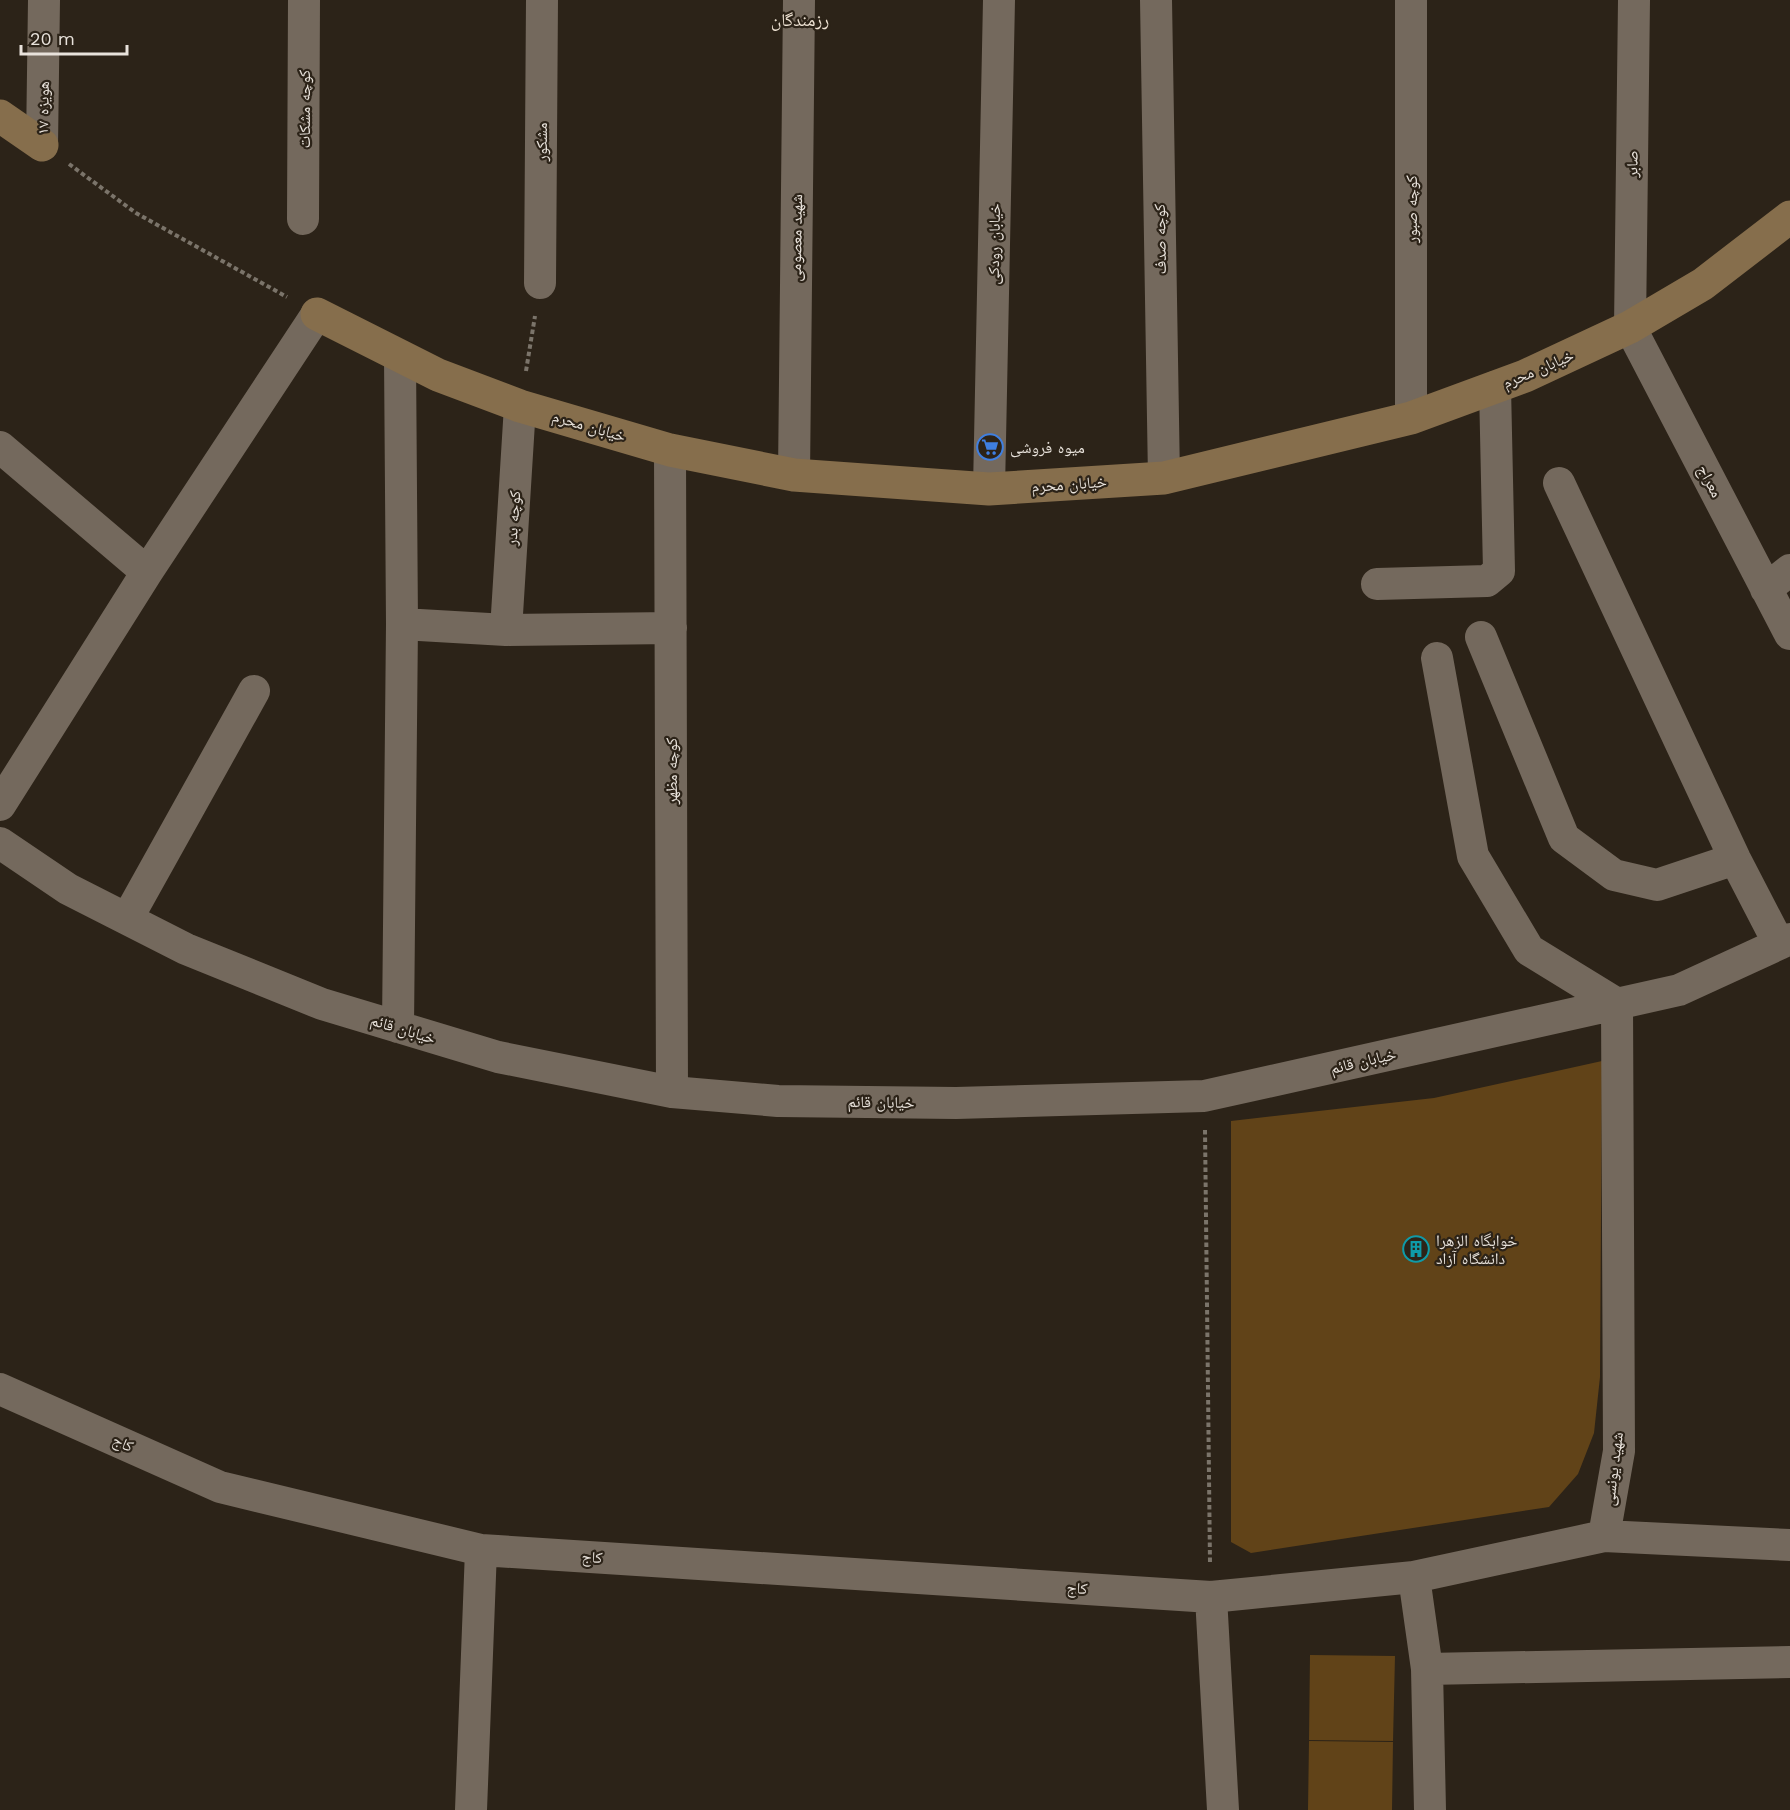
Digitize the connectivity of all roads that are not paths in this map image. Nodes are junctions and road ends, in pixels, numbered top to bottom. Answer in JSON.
{"nodes":[{"id":1,"x":44,"y":0,"type":"edge"},
{"id":2,"x":304,"y":0,"type":"edge"},
{"id":3,"x":542,"y":0,"type":"edge"},
{"id":4,"x":799,"y":0,"type":"edge"},
{"id":5,"x":999,"y":0,"type":"edge"},
{"id":6,"x":1156,"y":0,"type":"edge"},
{"id":7,"x":1411,"y":0,"type":"edge"},
{"id":8,"x":1634,"y":0,"type":"edge"},
{"id":9,"x":0,"y":116,"type":"edge"},
{"id":10,"x":42,"y":145,"type":"joint"},
{"id":11,"x":1790,"y":217,"type":"edge"},
{"id":12,"x":303,"y":219,"type":"dead end"},
{"id":13,"x":540,"y":283,"type":"road end"},
{"id":14,"x":316,"y":314,"type":"joint"},
{"id":15,"x":1630,"y":327,"type":"junction"},
{"id":16,"x":400,"y":356,"type":"junction"},
{"id":17,"x":1495,"y":387,"type":"junction"},
{"id":18,"x":520,"y":406,"type":"junction"},
{"id":19,"x":1411,"y":418,"type":"junction"},
{"id":20,"x":0,"y":447,"type":"edge"},
{"id":21,"x":670,"y":450,"type":"junction"},
{"id":22,"x":794,"y":475,"type":"junction"},
{"id":23,"x":1164,"y":478,"type":"junction"},
{"id":24,"x":1559,"y":483,"type":"dead end"},
{"id":25,"x":989,"y":489,"type":"junction"},
{"id":26,"x":147,"y":572,"type":"junction"},
{"id":27,"x":1778,"y":579,"type":"edge"},
{"id":28,"x":1377,"y":584,"type":"dead end"},
{"id":29,"x":402,"y":624,"type":"junction"},
{"id":30,"x":670,"y":628,"type":"junction"},
{"id":31,"x":506,"y":630,"type":"junction"},
{"id":32,"x":1790,"y":634,"type":"edge"},
{"id":33,"x":1480,"y":638,"type":"dead end"},
{"id":34,"x":1437,"y":658,"type":"dead end"},
{"id":35,"x":254,"y":691,"type":"dead end"},
{"id":36,"x":0,"y":806,"type":"edge"},
{"id":37,"x":0,"y":843,"type":"edge"},
{"id":38,"x":1735,"y":859,"type":"junction"},
{"id":39,"x":127,"y":919,"type":"junction"},
{"id":40,"x":1784,"y":941,"type":"edge"},
{"id":41,"x":1617,"y":1004,"type":"junction"},
{"id":42,"x":398,"y":1027,"type":"junction"},
{"id":43,"x":672,"y":1092,"type":"junction"},
{"id":44,"x":0,"y":1389,"type":"edge"},
{"id":45,"x":1604,"y":1536,"type":"junction"},
{"id":46,"x":1790,"y":1545,"type":"edge"},
{"id":47,"x":481,"y":1550,"type":"junction"},
{"id":48,"x":1414,"y":1577,"type":"junction"},
{"id":49,"x":1210,"y":1597,"type":"junction"},
{"id":50,"x":1790,"y":1662,"type":"edge"},
{"id":51,"x":1427,"y":1669,"type":"junction"},
{"id":52,"x":471,"y":1810,"type":"edge"},
{"id":53,"x":1223,"y":1810,"type":"edge"},
{"id":54,"x":1430,"y":1810,"type":"edge"}],
"edges":[{"from":1,"to":10,"type":"street","name":"هویزه ۱۷"},
{"from":2,"to":12,"type":"street","name":"کوچه مشکات"},
{"from":3,"to":13,"type":"street","name":"مشکور"},
{"from":4,"to":22,"type":"street","name":"شهید معصومی"},
{"from":5,"to":25,"type":"street","name":"خیابان رودکی"},
{"from":6,"to":23,"type":"street","name":"کوچه صدف"},
{"from":7,"to":19,"type":"street","name":"کوچه صبور"},
{"from":8,"to":15,"type":"street","name":"صابر"},
{"from":9,"to":10,"type":"street"},
{"from":11,"to":15,"type":"street","name":"خیابان محرم"},
{"from":14,"to":16,"type":"street","name":"خیابان محرم"},
{"from":14,"to":26,"type":"street"},
{"from":15,"to":17,"type":"street","name":"خیابان محرم"},
{"from":15,"to":27,"type":"street","name":"معراج"},
{"from":16,"to":18,"type":"street","name":"خیابان محرم"},
{"from":16,"to":29,"type":"street"},
{"from":17,"to":19,"type":"street","name":"خیابان محرم"},
{"from":17,"to":28,"type":"street"},
{"from":18,"to":21,"type":"street","name":"خیابان محرم"},
{"from":18,"to":31,"type":"street","name":"کوچه بدر"},
{"from":19,"to":23,"type":"street","name":"خیابان محرم"},
{"from":20,"to":26,"type":"street"},
{"from":21,"to":22,"type":"street","name":"خیابان محرم"},
{"from":21,"to":30,"type":"street","name":"کوچه مظهر"},
{"from":22,"to":25,"type":"street","name":"خیابان محرم"},
{"from":23,"to":25,"type":"street","name":"خیابان محرم"},
{"from":24,"to":38,"type":"street"},
{"from":26,"to":36,"type":"street"},
{"from":27,"to":32,"type":"street","name":"معراج"},
{"from":29,"to":31,"type":"street"},
{"from":29,"to":42,"type":"street"},
{"from":30,"to":31,"type":"street"},
{"from":30,"to":43,"type":"street","name":"کوچه مظهر"},
{"from":33,"to":38,"type":"street"},
{"from":34,"to":41,"type":"street"},
{"from":35,"to":39,"type":"street"},
{"from":37,"to":39,"type":"street","name":"خیابان قائم"},
{"from":38,"to":40,"type":"street"},
{"from":39,"to":42,"type":"street","name":"خیابان قائم"},
{"from":40,"to":41,"type":"street","name":"خیابان قائم"},
{"from":41,"to":43,"type":"street","name":"خیابان قائم"},
{"from":41,"to":45,"type":"street","name":"شهید یونسی"},
{"from":42,"to":43,"type":"street","name":"خیابان قائم"},
{"from":44,"to":47,"type":"street","name":"کاج"},
{"from":45,"to":46,"type":"street"},
{"from":45,"to":48,"type":"street"},
{"from":47,"to":49,"type":"street","name":"کاج"},
{"from":47,"to":52,"type":"street"},
{"from":48,"to":49,"type":"street"},
{"from":48,"to":51,"type":"street"},
{"from":49,"to":53,"type":"street"},
{"from":50,"to":51,"type":"street"},
{"from":51,"to":54,"type":"street"}]}
